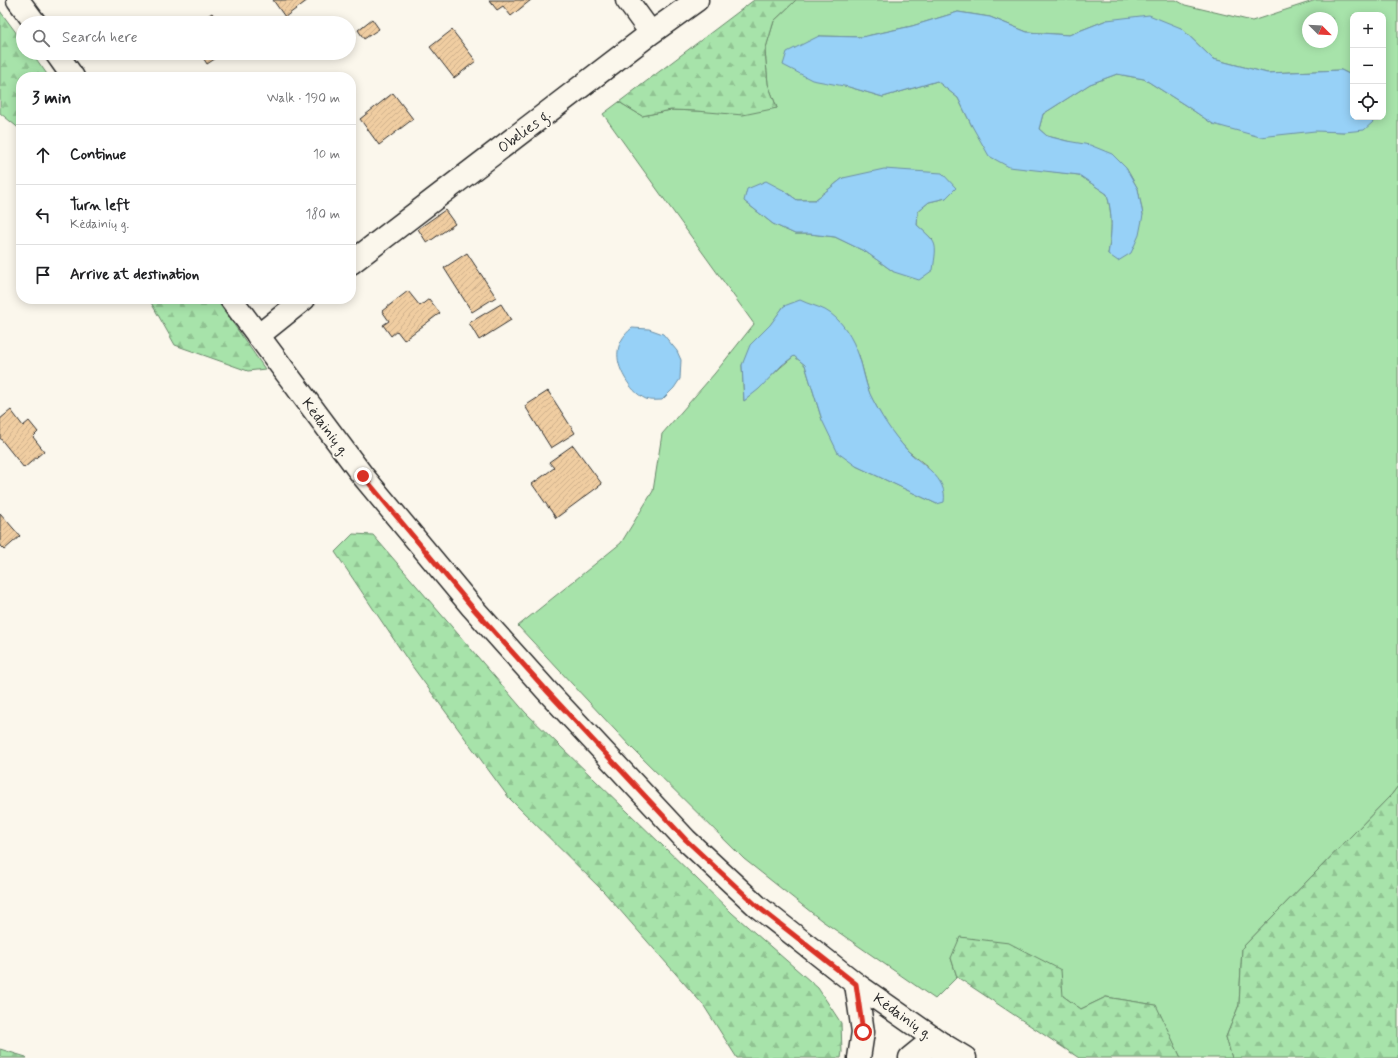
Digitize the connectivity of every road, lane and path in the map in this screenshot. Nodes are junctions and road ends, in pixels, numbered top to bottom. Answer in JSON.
{"nodes":[{"id":1,"x":18,"y":0,"type":"edge"},
{"id":2,"x":627,"y":0,"type":"edge"},
{"id":3,"x":697,"y":0,"type":"edge"},
{"id":4,"x":30,"y":16,"type":"edge"},
{"id":5,"x":652,"y":33,"type":"junction"},
{"id":6,"x":61,"y":60,"type":"edge"},
{"id":7,"x":69,"y":72,"type":"edge"},
{"id":8,"x":356,"y":259,"type":"edge"},
{"id":9,"x":235,"y":304,"type":"edge"},
{"id":10,"x":298,"y":304,"type":"edge"},
{"id":11,"x":258,"y":336,"type":"junction"},
{"id":12,"x":856,"y":984,"type":"junction"},
{"id":13,"x":943,"y":1051,"type":"edge"},
{"id":14,"x":859,"y":1058,"type":"edge"},
{"id":15,"x":910,"y":1058,"type":"edge"},
{"id":16,"x":965,"y":1058,"type":"edge"}],
"edges":[{"from":1,"to":4,"type":"main road"},
{"from":2,"to":5,"type":"main road"},
{"from":3,"to":5,"type":"main road","name":"Obelies g."},
{"from":5,"to":8,"type":"main road","name":"Obelies g."},
{"from":6,"to":7,"type":"main road"},
{"from":9,"to":11,"type":"main road","name":"Kėdainių g."},
{"from":10,"to":11,"type":"main road"},
{"from":11,"to":12,"type":"main road","name":"Kėdainių g."},
{"from":12,"to":13,"type":"main road","name":"Kėdainių g."},
{"from":12,"to":14,"type":"main road"},
{"from":13,"to":15,"type":"main road"},
{"from":13,"to":16,"type":"main road","name":"Kėdainių g."}]}
